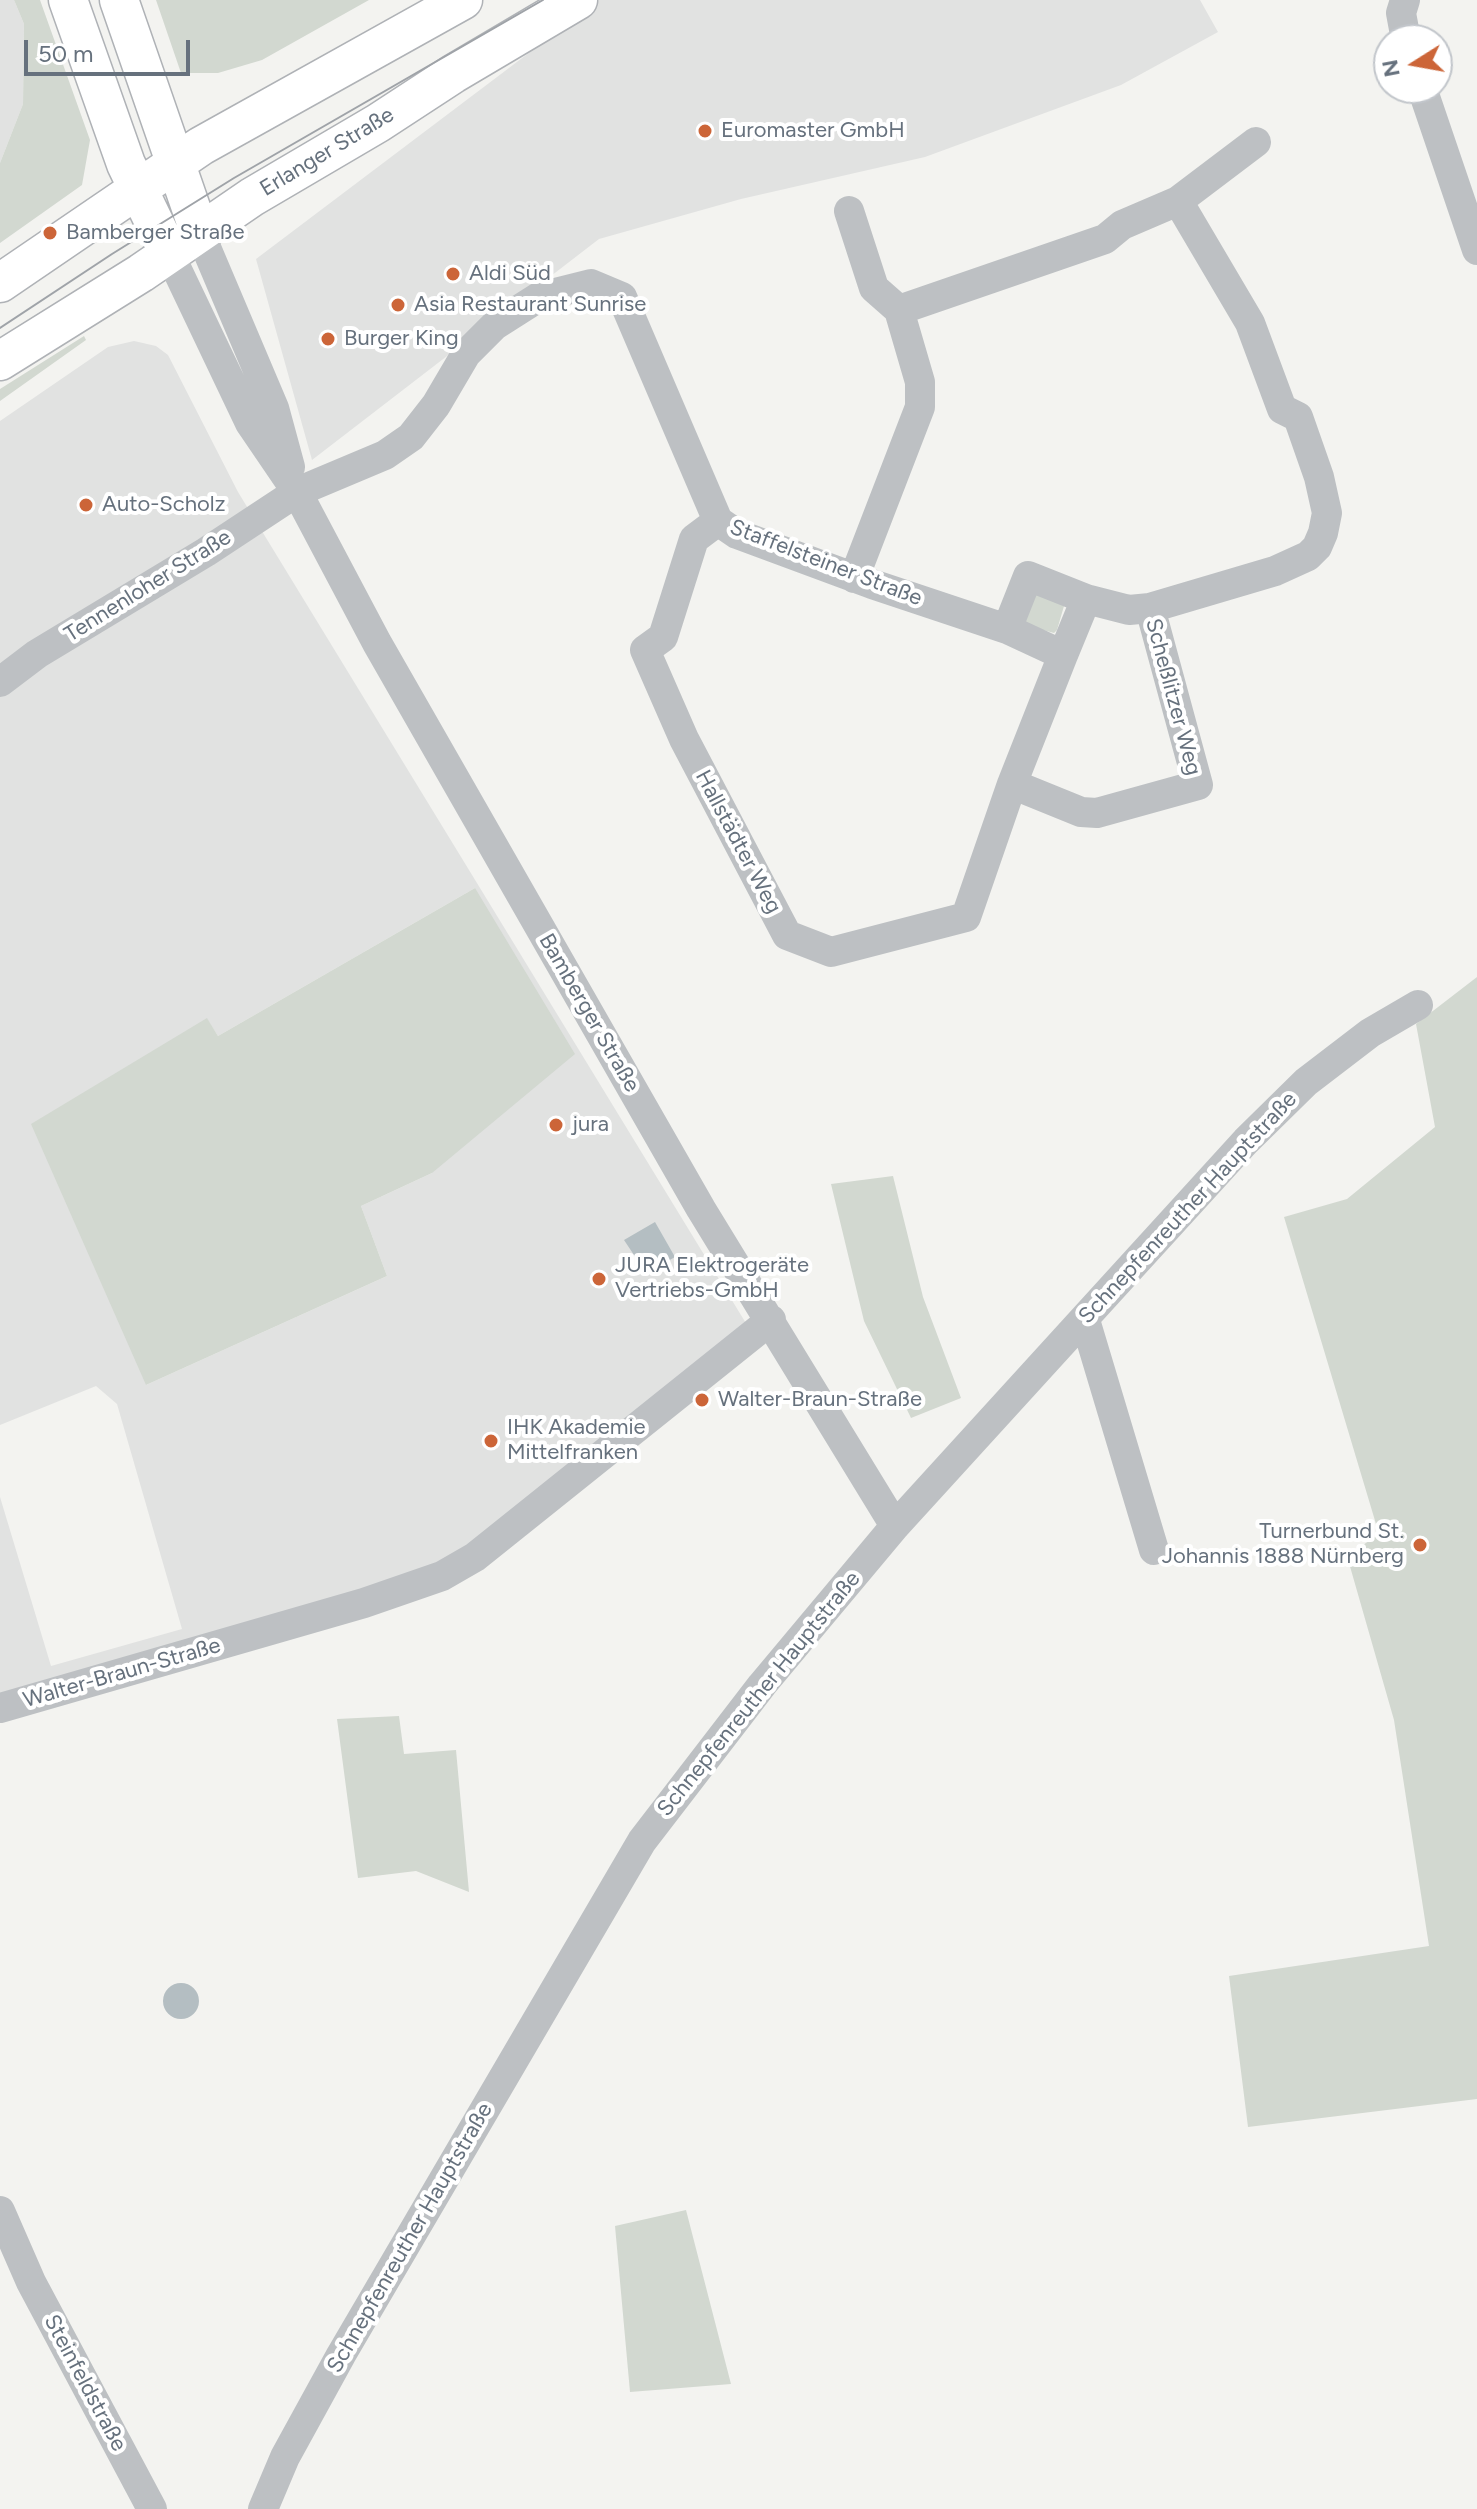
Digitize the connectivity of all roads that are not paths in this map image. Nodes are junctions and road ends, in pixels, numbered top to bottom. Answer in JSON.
{"nodes":[{"id":1,"x":68,"y":0,"type":"edge"},
{"id":2,"x":119,"y":0,"type":"edge"},
{"id":3,"x":463,"y":0,"type":"edge"},
{"id":4,"x":578,"y":0,"type":"edge"},
{"id":5,"x":1405,"y":0,"type":"edge"},
{"id":6,"x":1403,"y":24,"type":"edge"},
{"id":7,"x":1427,"y":104,"type":"edge"},
{"id":8,"x":1256,"y":142,"type":"dead end"},
{"id":9,"x":176,"y":164,"type":"junction"},
{"id":10,"x":138,"y":190,"type":"junction"},
{"id":11,"x":1178,"y":201,"type":"junction"},
{"id":12,"x":849,"y":211,"type":"dead end"},
{"id":13,"x":199,"y":231,"type":"junction"},
{"id":14,"x":1477,"y":250,"type":"edge"},
{"id":15,"x":169,"y":253,"type":"junction"},
{"id":16,"x":0,"y":283,"type":"edge"},
{"id":17,"x":899,"y":310,"type":"junction"},
{"id":18,"x":0,"y":361,"type":"edge"},
{"id":19,"x":297,"y":492,"type":"junction"},
{"id":20,"x":718,"y":521,"type":"junction"},
{"id":21,"x":854,"y":578,"type":"junction"},
{"id":22,"x":1086,"y":599,"type":"junction"},
{"id":23,"x":1150,"y":608,"type":"junction"},
{"id":24,"x":1007,"y":629,"type":"junction"},
{"id":25,"x":1061,"y":660,"type":"junction"},
{"id":26,"x":0,"y":682,"type":"edge"},
{"id":27,"x":1012,"y":784,"type":"junction"},
{"id":28,"x":1418,"y":1005,"type":"dead end"},
{"id":29,"x":771,"y":1320,"type":"junction"},
{"id":30,"x":1085,"y":1320,"type":"junction"},
{"id":31,"x":895,"y":1526,"type":"junction"},
{"id":32,"x":1154,"y":1550,"type":"dead end"},
{"id":33,"x":0,"y":1708,"type":"edge"},
{"id":34,"x":0,"y":2211,"type":"edge"},
{"id":35,"x":10,"y":2261,"type":"edge"},
{"id":36,"x":152,"y":2509,"type":"edge"},
{"id":37,"x":263,"y":2509,"type":"edge"}],
"edges":[{"from":1,"to":10,"type":"main road"},
{"from":2,"to":9,"type":"main road"},
{"from":3,"to":9,"type":"main road"},
{"from":4,"to":13,"type":"main road","name":"Erlanger Straße"},
{"from":5,"to":6,"type":"street"},
{"from":7,"to":14,"type":"street"},
{"from":8,"to":11,"type":"street"},
{"from":9,"to":10,"type":"main road"},
{"from":9,"to":13,"type":"main road"},
{"from":10,"to":15,"type":"main road"},
{"from":10,"to":16,"type":"main road"},
{"from":11,"to":17,"type":"street"},
{"from":11,"to":23,"type":"street","name":"Scheßlitzer Weg"},
{"from":12,"to":17,"type":"street"},
{"from":13,"to":15,"type":"main road","name":"Erlanger Straße"},
{"from":13,"to":19,"type":"street","name":"Bamberger Straße"},
{"from":15,"to":18,"type":"main road","name":"Erlanger Straße"},
{"from":15,"to":19,"type":"street","name":"Bamberger Straße"},
{"from":17,"to":21,"type":"street"},
{"from":19,"to":20,"type":"street","name":"Staffelsteiner Straße"},
{"from":19,"to":26,"type":"street","name":"Tennenloher Straße"},
{"from":19,"to":29,"type":"street","name":"Bamberger Straße"},
{"from":20,"to":21,"type":"street","name":"Staffelsteiner Straße"},
{"from":20,"to":27,"type":"street","name":"Hallstädter Weg"},
{"from":21,"to":24,"type":"street","name":"Staffelsteiner Straße"},
{"from":22,"to":23,"type":"street","name":"Scheßlitzer Weg"},
{"from":22,"to":24,"type":"street"},
{"from":22,"to":25,"type":"street"},
{"from":23,"to":27,"type":"street","name":"Scheßlitzer Weg"},
{"from":24,"to":25,"type":"street","name":"Staffelsteiner Straße"},
{"from":25,"to":27,"type":"street","name":"Hallstädter Weg"},
{"from":28,"to":30,"type":"street","name":"Schnepfenreuther Hauptstraße"},
{"from":29,"to":31,"type":"street","name":"Bamberger Straße"},
{"from":29,"to":33,"type":"street","name":"Walter-Braun-Straße"},
{"from":30,"to":31,"type":"street","name":"Schnepfenreuther Hauptstraße"},
{"from":30,"to":32,"type":"street"},
{"from":31,"to":37,"type":"street","name":"Schnepfenreuther Hauptstraße"},
{"from":34,"to":35,"type":"street","name":"Steinfeldstraße"},
{"from":35,"to":36,"type":"street","name":"Steinfeldstraße"}]}
